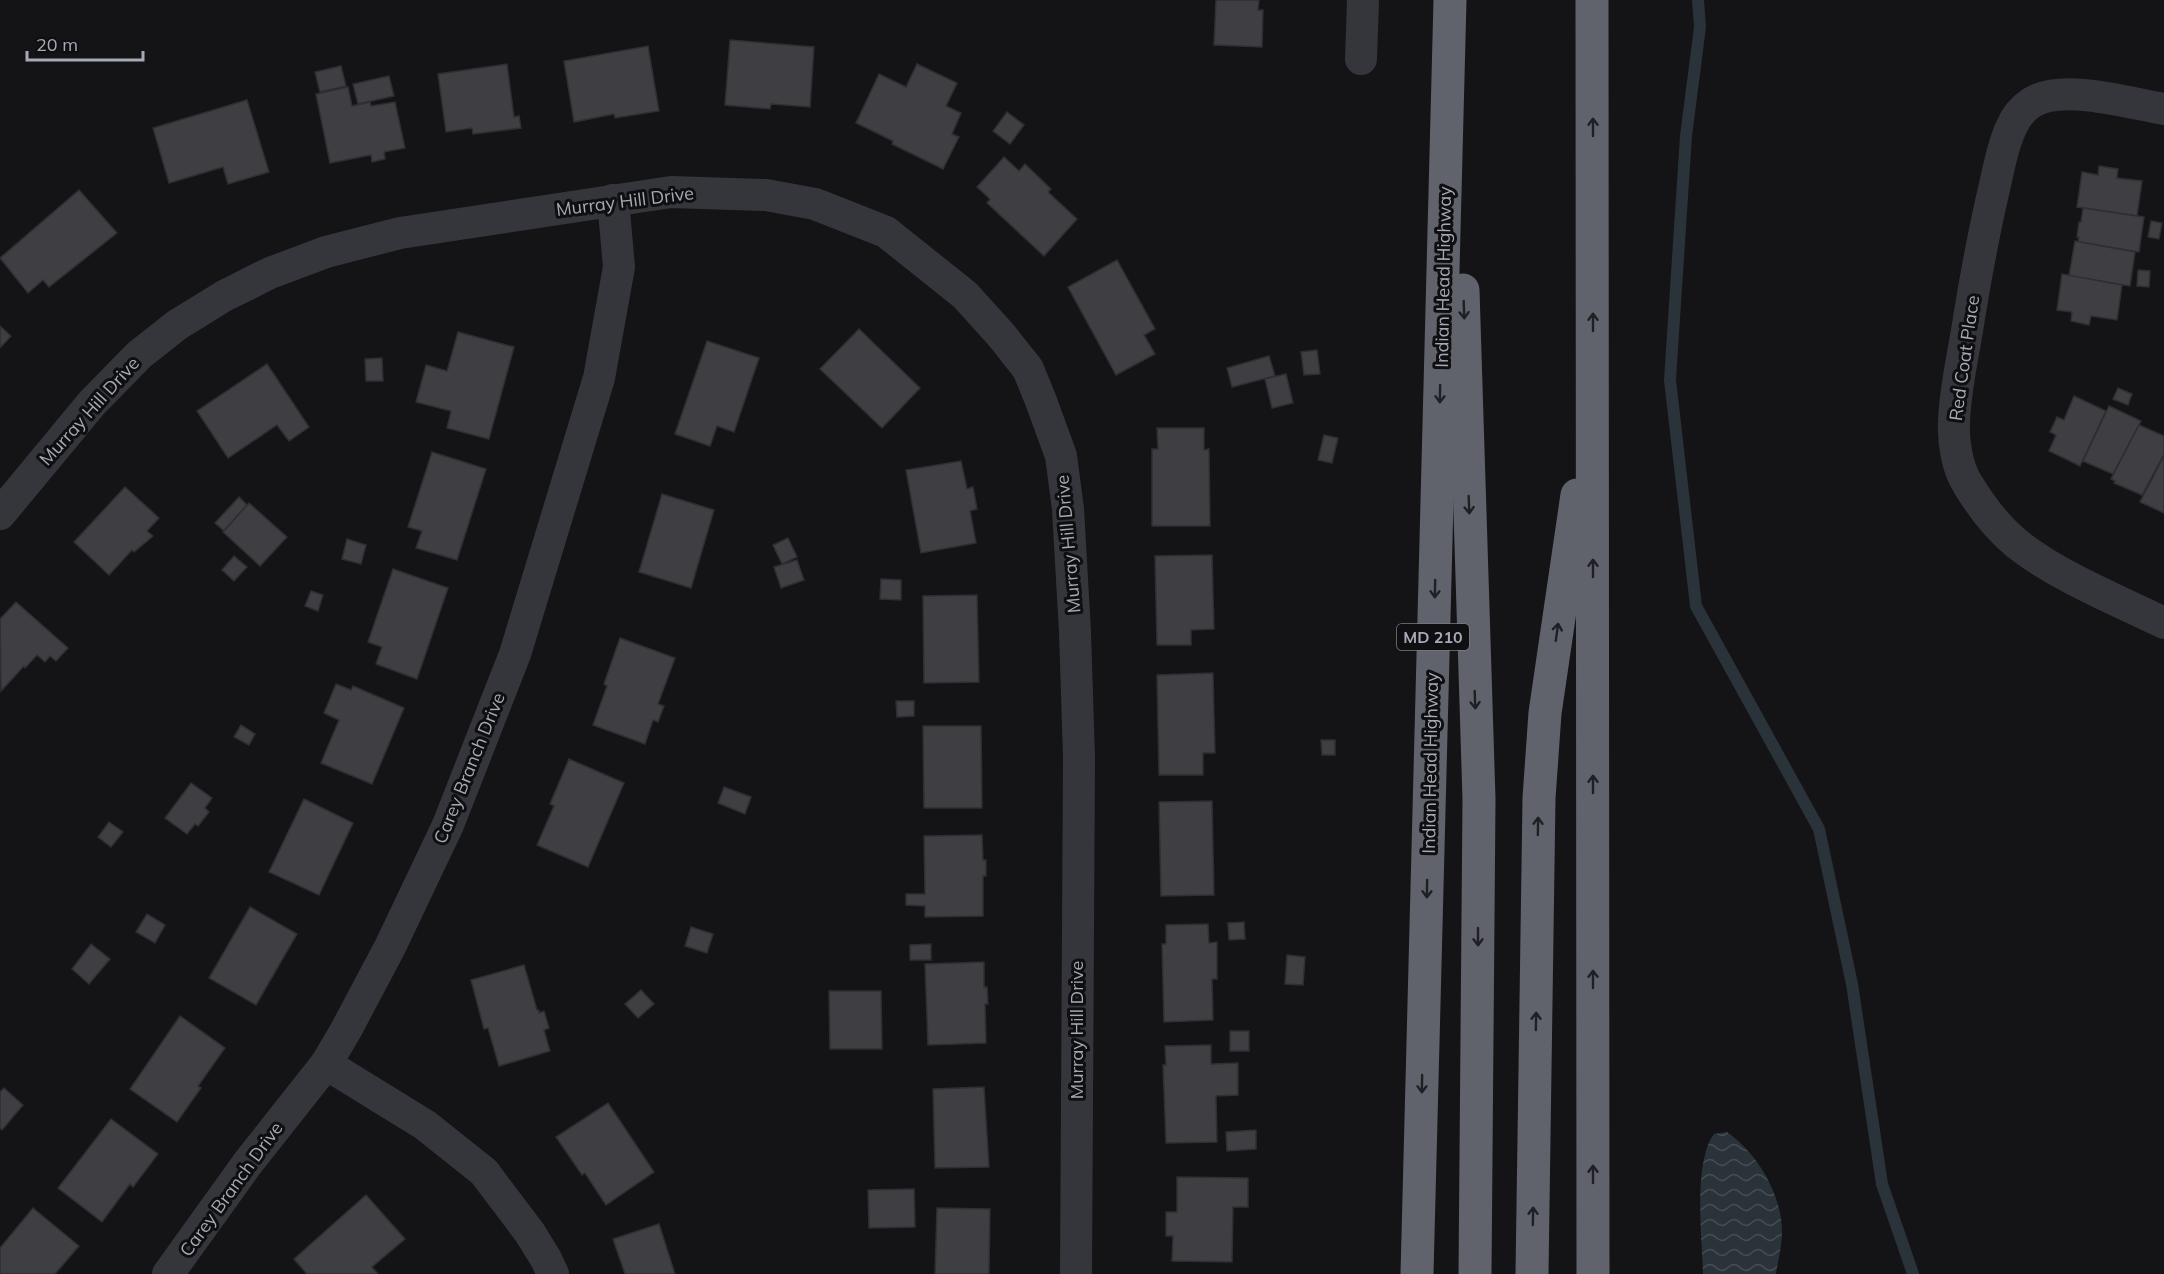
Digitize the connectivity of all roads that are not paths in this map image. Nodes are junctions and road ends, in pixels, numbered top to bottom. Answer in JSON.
{"nodes":[{"id":1,"x":1363,"y":0,"type":"edge"},
{"id":2,"x":1452,"y":0,"type":"edge"},
{"id":3,"x":1592,"y":0,"type":"edge"},
{"id":4,"x":1361,"y":59,"type":"dead end"},
{"id":5,"x":2164,"y":109,"type":"edge"},
{"id":6,"x":613,"y":200,"type":"junction"},
{"id":7,"x":1594,"y":381,"type":"junction"},
{"id":8,"x":0,"y":514,"type":"edge"},
{"id":9,"x":2164,"y":623,"type":"edge"},
{"id":10,"x":326,"y":1064,"type":"junction"},
{"id":11,"x":168,"y":1274,"type":"edge"},
{"id":12,"x":553,"y":1274,"type":"edge"},
{"id":13,"x":1076,"y":1274,"type":"edge"},
{"id":14,"x":1417,"y":1274,"type":"edge"},
{"id":15,"x":1475,"y":1274,"type":"edge"},
{"id":16,"x":1532,"y":1274,"type":"edge"},
{"id":17,"x":1593,"y":1274,"type":"edge"}],
"edges":[{"from":1,"to":4,"type":"street"},
{"from":2,"to":14,"type":"highway","name":"Indian Head Highway","number":"MD 210","one_way":true},
{"from":2,"to":15,"type":"highway","one_way":true},
{"from":7,"to":3,"type":"highway","one_way":true},
{"from":5,"to":9,"type":"street","name":"Red Coat Place"},
{"from":6,"to":8,"type":"street","name":"Murray Hill Drive"},
{"from":6,"to":10,"type":"street","name":"Carey Branch Drive"},
{"from":6,"to":13,"type":"street","name":"Murray Hill Drive"},
{"from":16,"to":7,"type":"highway","one_way":true},
{"from":17,"to":7,"type":"highway","one_way":true},
{"from":10,"to":11,"type":"street","name":"Carey Branch Drive"},
{"from":10,"to":12,"type":"street"}]}
